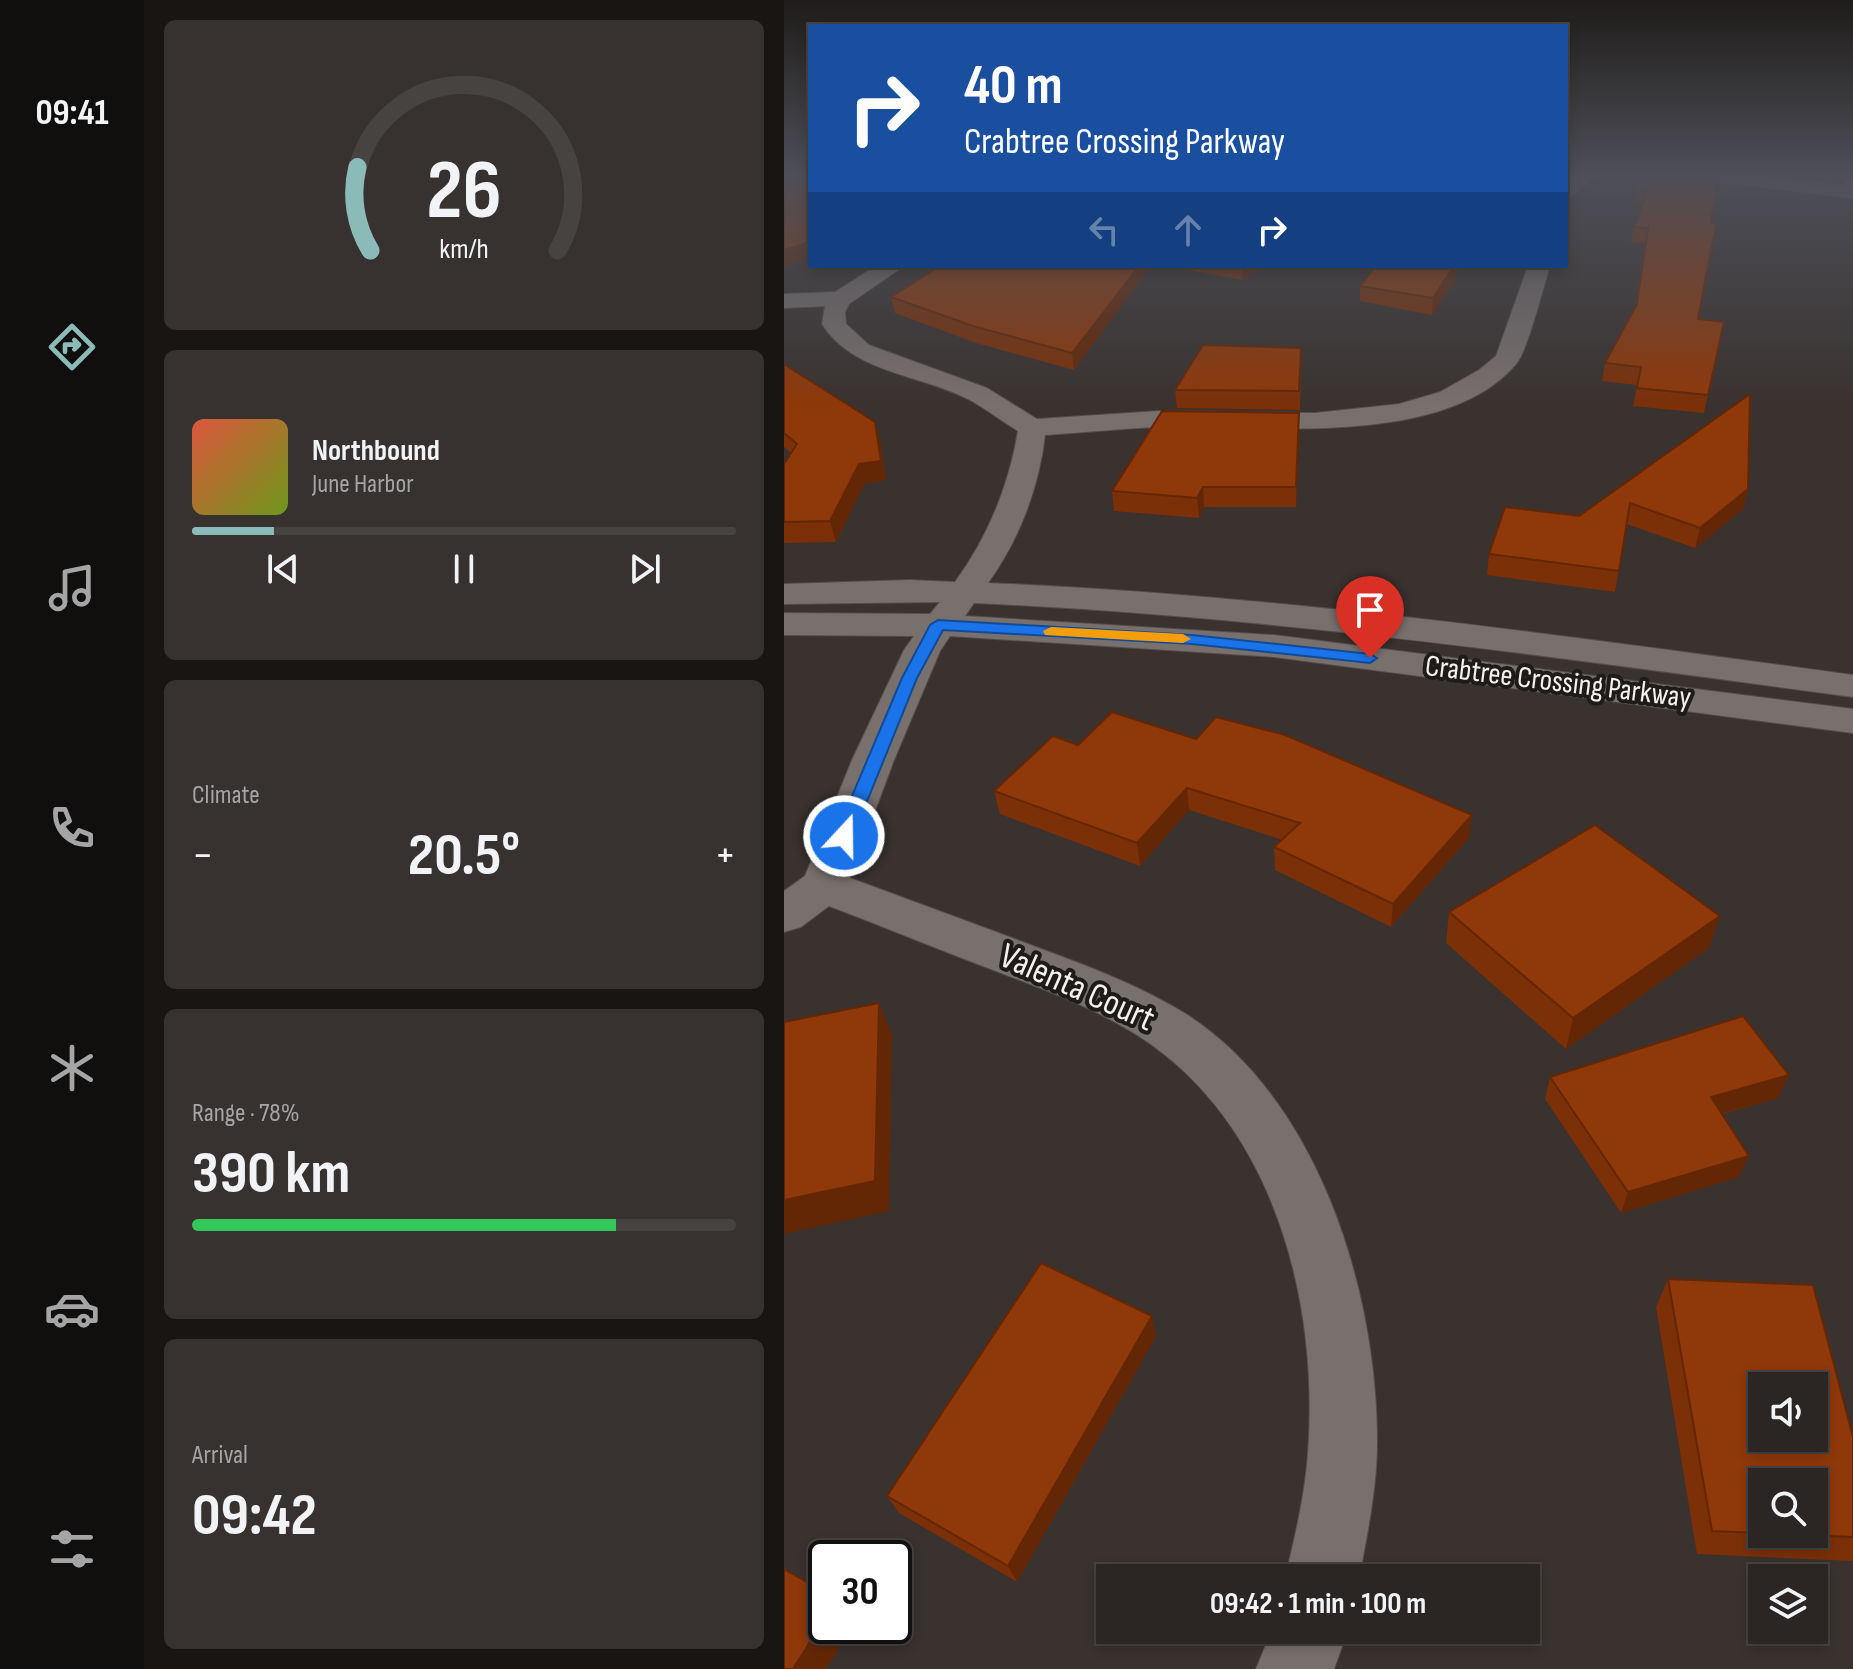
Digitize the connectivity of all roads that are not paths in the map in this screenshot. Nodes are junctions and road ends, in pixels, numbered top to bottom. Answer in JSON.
{"nodes":[{"id":1,"x":889,"y":268,"type":"edge"},
{"id":2,"x":1538,"y":268,"type":"edge"},
{"id":3,"x":784,"y":301,"type":"edge"},
{"id":4,"x":827,"y":318,"type":"junction"},
{"id":5,"x":1032,"y":428,"type":"junction"},
{"id":6,"x":963,"y":592,"type":"junction"},
{"id":7,"x":784,"y":594,"type":"edge"},
{"id":8,"x":784,"y":624,"type":"edge"},
{"id":9,"x":938,"y":625,"type":"junction"},
{"id":10,"x":1853,"y":686,"type":"edge"},
{"id":11,"x":1853,"y":721,"type":"edge"},
{"id":12,"x":804,"y":901,"type":"edge"},
{"id":13,"x":1325,"y":1564,"type":"edge"},
{"id":14,"x":1305,"y":1644,"type":"edge"},
{"id":15,"x":1295,"y":1669,"type":"edge"}],
"edges":[{"from":1,"to":4,"type":"street"},
{"from":2,"to":5,"type":"street"},
{"from":3,"to":4,"type":"street"},
{"from":4,"to":5,"type":"street"},
{"from":5,"to":6,"type":"street"},
{"from":6,"to":7,"type":"street","name":"Crabtree Crossing Parkway"},
{"from":6,"to":9,"type":"street"},
{"from":6,"to":10,"type":"street","name":"Crabtree Crossing Parkway"},
{"from":8,"to":9,"type":"street","name":"Crabtree Crossing Parkway"},
{"from":9,"to":11,"type":"street","name":"Crabtree Crossing Parkway"},
{"from":9,"to":12,"type":"street"},
{"from":12,"to":13,"type":"street","name":"Valenta Court"},
{"from":14,"to":15,"type":"street"}]}
